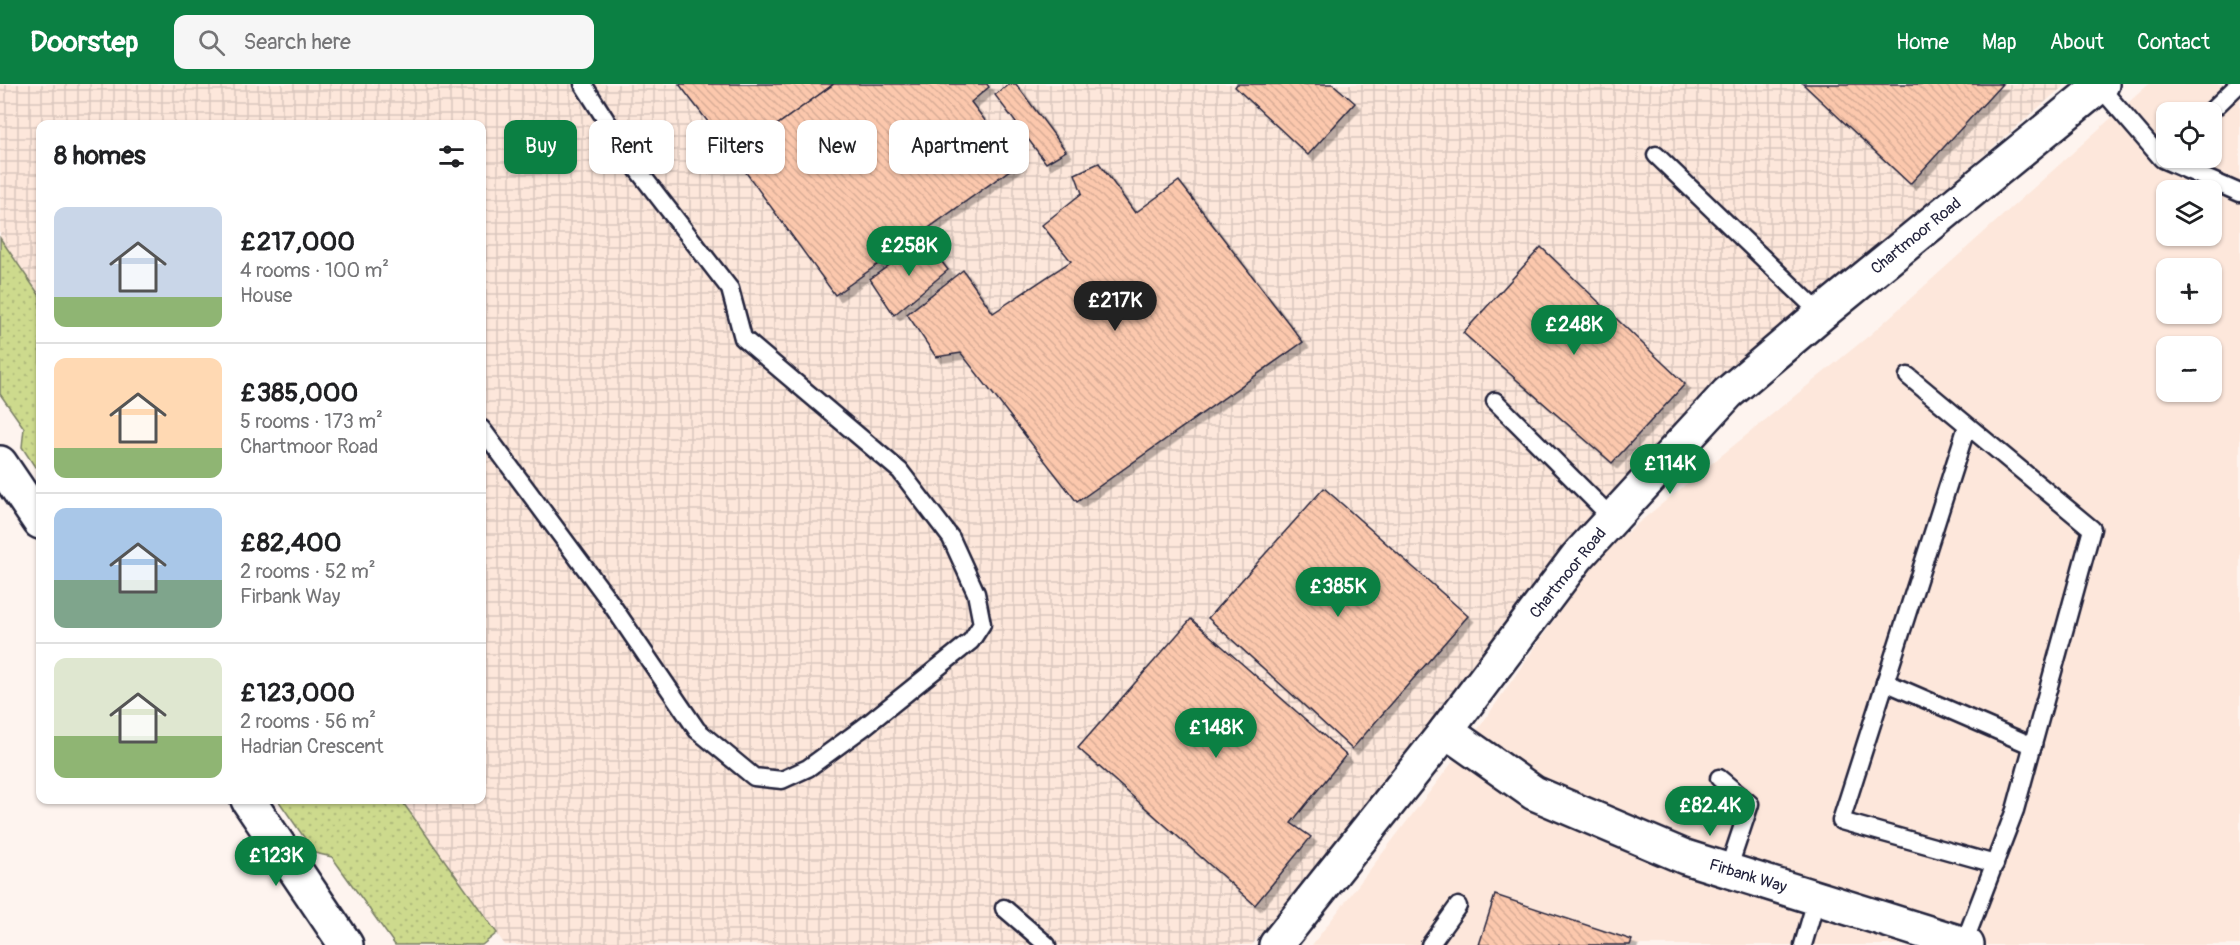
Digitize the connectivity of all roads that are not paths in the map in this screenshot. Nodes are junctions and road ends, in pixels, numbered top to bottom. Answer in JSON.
{"nodes":[{"id":1,"x":583,"y":84,"type":"edge"},
{"id":2,"x":2239,"y":84,"type":"edge"},
{"id":3,"x":2101,"y":85,"type":"edge"},
{"id":4,"x":2220,"y":102,"type":"edge"},
{"id":5,"x":2156,"y":147,"type":"edge"},
{"id":6,"x":1656,"y":154,"type":"dead end"},
{"id":7,"x":2189,"y":168,"type":"edge"},
{"id":8,"x":2240,"y":193,"type":"edge"},
{"id":9,"x":1821,"y":314,"type":"junction"},
{"id":10,"x":1908,"y":376,"type":"dead end"},
{"id":11,"x":1495,"y":401,"type":"dead end"},
{"id":12,"x":1967,"y":426,"type":"junction"},
{"id":13,"x":486,"y":434,"type":"edge"},
{"id":14,"x":0,"y":463,"type":"edge"},
{"id":15,"x":36,"y":516,"type":"edge"},
{"id":16,"x":1613,"y":519,"type":"junction"},
{"id":17,"x":1885,"y":682,"type":"junction"},
{"id":18,"x":1446,"y":731,"type":"junction"},
{"id":19,"x":2033,"y":746,"type":"junction"},
{"id":20,"x":1719,"y":778,"type":"dead end"},
{"id":21,"x":251,"y":804,"type":"edge"},
{"id":22,"x":1995,"y":864,"type":"junction"},
{"id":23,"x":1728,"y":870,"type":"junction"},
{"id":24,"x":1817,"y":897,"type":"junction"},
{"id":25,"x":1458,"y":906,"type":"dead end"},
{"id":26,"x":1004,"y":908,"type":"dead end"},
{"id":27,"x":1966,"y":944,"type":"edge"},
{"id":28,"x":346,"y":945,"type":"edge"},
{"id":29,"x":1047,"y":945,"type":"edge"},
{"id":30,"x":1276,"y":945,"type":"edge"},
{"id":31,"x":1430,"y":945,"type":"edge"},
{"id":32,"x":1803,"y":945,"type":"edge"}],
"edges":[{"from":1,"to":13,"type":"lane"},
{"from":2,"to":4,"type":"lane"},
{"from":3,"to":5,"type":"lane"},
{"from":3,"to":9,"type":"street","name":"Chartmoor Road"},
{"from":6,"to":9,"type":"lane"},
{"from":7,"to":8,"type":"lane"},
{"from":9,"to":16,"type":"street","name":"Chartmoor Road"},
{"from":10,"to":12,"type":"lane"},
{"from":11,"to":16,"type":"lane"},
{"from":12,"to":17,"type":"lane"},
{"from":12,"to":19,"type":"lane"},
{"from":14,"to":15,"type":"street"},
{"from":16,"to":18,"type":"street","name":"Chartmoor Road"},
{"from":17,"to":19,"type":"lane"},
{"from":17,"to":22,"type":"lane"},
{"from":18,"to":23,"type":"street","name":"Firbank Way"},
{"from":18,"to":30,"type":"street","name":"Chartmoor Road"},
{"from":19,"to":22,"type":"lane"},
{"from":20,"to":23,"type":"lane"},
{"from":21,"to":28,"type":"street"},
{"from":22,"to":27,"type":"lane"},
{"from":23,"to":24,"type":"street","name":"Firbank Way"},
{"from":24,"to":27,"type":"street","name":"Firbank Way"},
{"from":24,"to":32,"type":"lane"},
{"from":25,"to":31,"type":"lane"},
{"from":26,"to":29,"type":"lane"}]}
